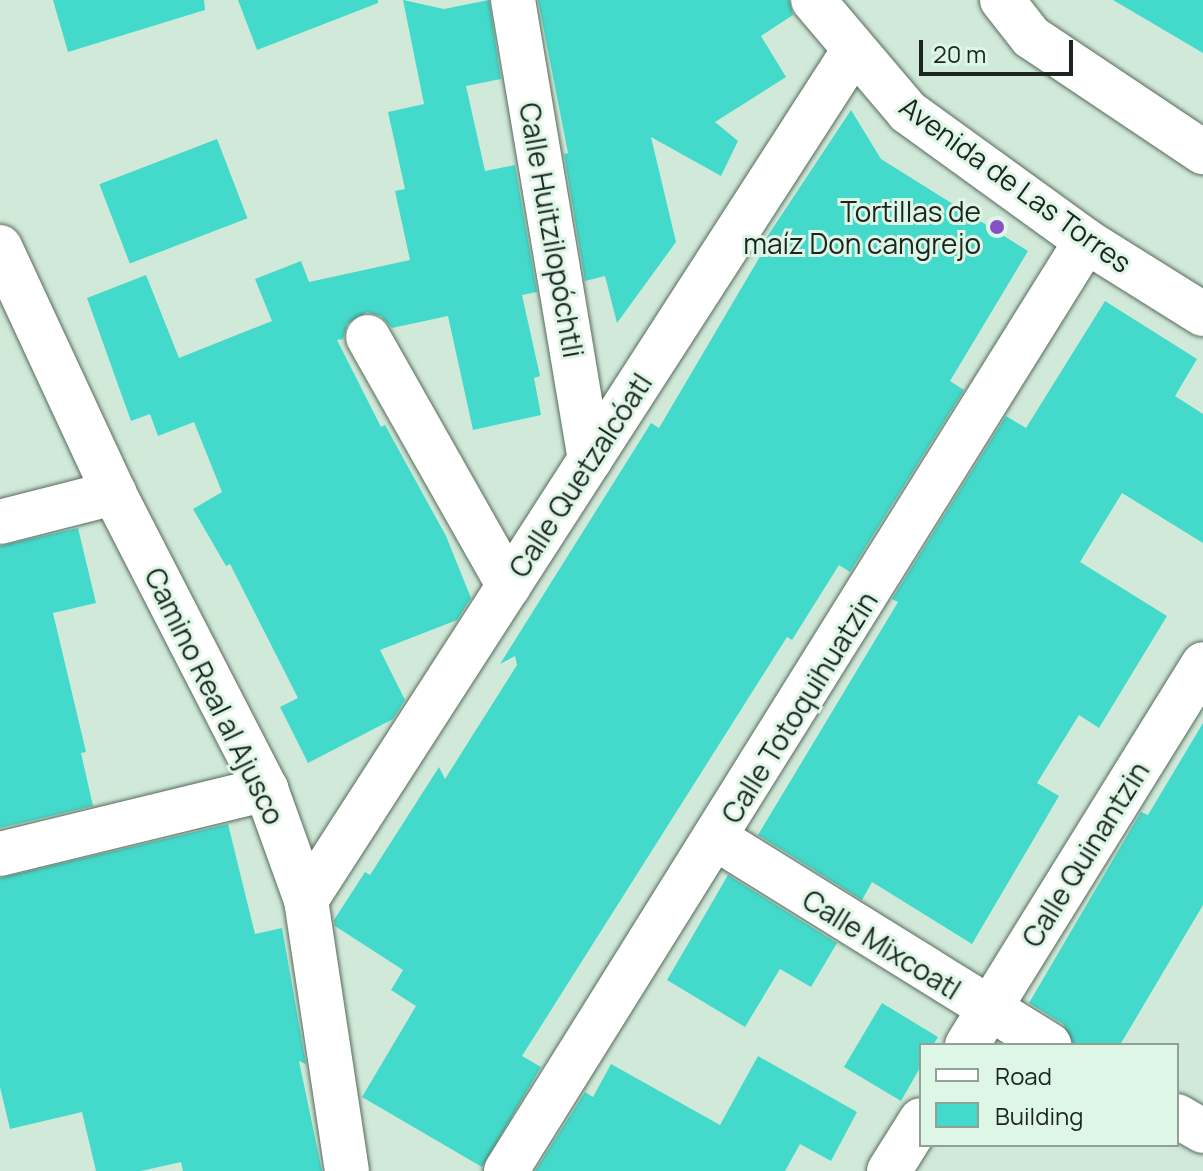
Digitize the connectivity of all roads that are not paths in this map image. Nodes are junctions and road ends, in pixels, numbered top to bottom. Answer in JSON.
{"nodes":[{"id":1,"x":513,"y":0,"type":"edge"},
{"id":2,"x":813,"y":0,"type":"edge"},
{"id":3,"x":1002,"y":0,"type":"edge"},
{"id":4,"x":854,"y":50,"type":"junction"},
{"id":5,"x":1203,"y":152,"type":"edge"},
{"id":6,"x":1086,"y":241,"type":"junction"},
{"id":7,"x":0,"y":247,"type":"edge"},
{"id":8,"x":1203,"y":314,"type":"edge"},
{"id":9,"x":368,"y":337,"type":"dead end"},
{"id":10,"x":590,"y":460,"type":"junction"},
{"id":11,"x":114,"y":493,"type":"junction"},
{"id":12,"x":0,"y":522,"type":"edge"},
{"id":13,"x":509,"y":586,"type":"junction"},
{"id":14,"x":1203,"y":664,"type":"edge"},
{"id":15,"x":266,"y":789,"type":"junction"},
{"id":16,"x":717,"y":839,"type":"junction"},
{"id":17,"x":0,"y":854,"type":"edge"},
{"id":18,"x":306,"y":900,"type":"junction"},
{"id":19,"x":978,"y":1028,"type":"edge"},
{"id":20,"x":1041,"y":1043,"type":"edge"},
{"id":21,"x":1179,"y":1117,"type":"edge"},
{"id":22,"x":919,"y":1123,"type":"edge"},
{"id":23,"x":1203,"y":1131,"type":"edge"},
{"id":24,"x":347,"y":1171,"type":"edge"},
{"id":25,"x":506,"y":1171,"type":"edge"},
{"id":26,"x":889,"y":1171,"type":"edge"}],
"edges":[{"from":1,"to":10,"type":"street","name":"Calle Huitzilopóchtli"},
{"from":2,"to":4,"type":"street","name":"Avenida de Las Torres"},
{"from":3,"to":5,"type":"street"},
{"from":4,"to":6,"type":"street","name":"Avenida de Las Torres"},
{"from":4,"to":10,"type":"street","name":"Calle Quetzalcóatl"},
{"from":6,"to":8,"type":"street","name":"Avenida de Las Torres"},
{"from":6,"to":16,"type":"street","name":"Calle Totoquihuatzin"},
{"from":7,"to":11,"type":"street","name":"Camino Real al Ajusco"},
{"from":9,"to":13,"type":"street"},
{"from":10,"to":13,"type":"street","name":"Calle Quetzalcóatl"},
{"from":11,"to":12,"type":"street"},
{"from":11,"to":15,"type":"street","name":"Camino Real al Ajusco"},
{"from":13,"to":18,"type":"street","name":"Calle Quetzalcóatl"},
{"from":14,"to":19,"type":"street","name":"Calle Quinantzin"},
{"from":15,"to":17,"type":"street"},
{"from":15,"to":18,"type":"street","name":"Camino Real al Ajusco"},
{"from":16,"to":19,"type":"street","name":"Calle Mixcoatl"},
{"from":16,"to":25,"type":"street","name":"Calle Totoquihuatzin"},
{"from":18,"to":24,"type":"street","name":"Camino Real al Ajusco"},
{"from":19,"to":20,"type":"street","name":"Calle Mixcoatl"},
{"from":21,"to":23,"type":"street"},
{"from":22,"to":26,"type":"street"}]}
